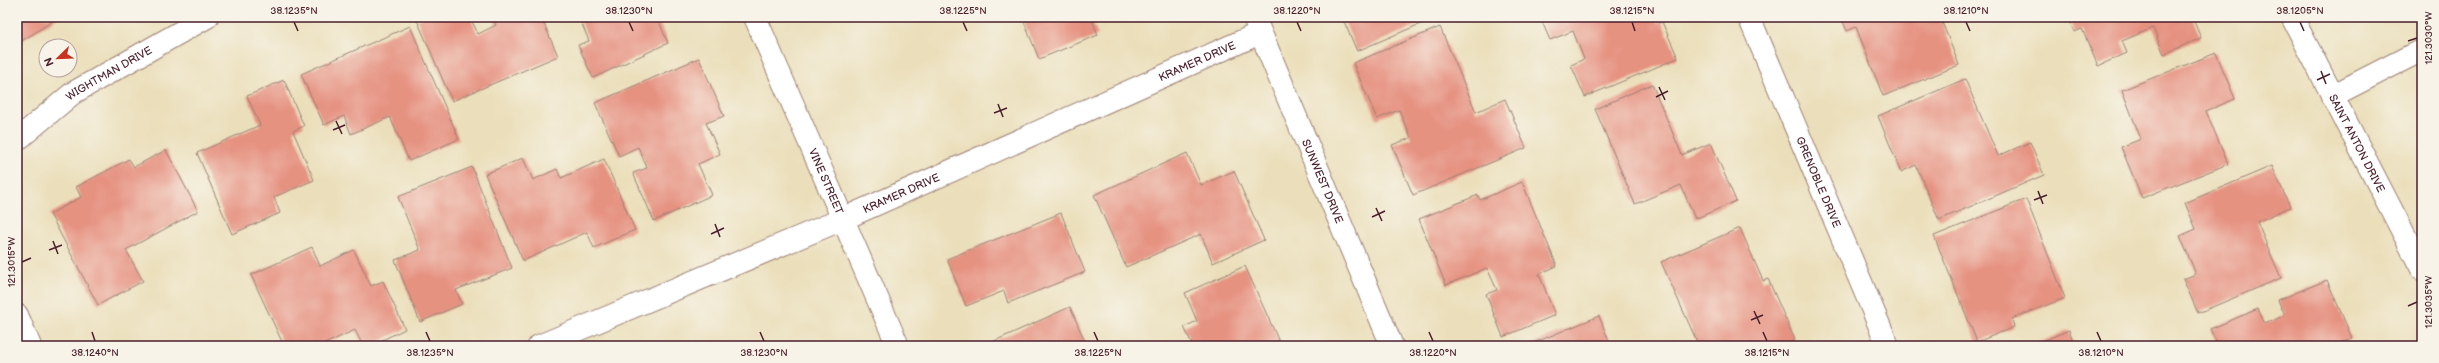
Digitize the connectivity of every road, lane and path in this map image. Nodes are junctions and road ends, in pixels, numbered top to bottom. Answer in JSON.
{"nodes":[{"id":1,"x":207,"y":17,"type":"edge"},
{"id":2,"x":755,"y":17,"type":"edge"},
{"id":3,"x":1749,"y":17,"type":"edge"},
{"id":4,"x":2292,"y":17,"type":"edge"},
{"id":5,"x":1257,"y":25,"type":"edge"},
{"id":6,"x":2422,"y":50,"type":"edge"},
{"id":7,"x":2332,"y":96,"type":"junction"},
{"id":8,"x":17,"y":140,"type":"edge"},
{"id":9,"x":843,"y":219,"type":"junction"},
{"id":10,"x":2422,"y":269,"type":"edge"},
{"id":11,"x":17,"y":315,"type":"edge"},
{"id":12,"x":30,"y":346,"type":"edge"},
{"id":13,"x":538,"y":346,"type":"edge"},
{"id":14,"x":898,"y":346,"type":"edge"},
{"id":15,"x":1392,"y":346,"type":"edge"},
{"id":16,"x":1888,"y":346,"type":"edge"}],
"edges":[{"from":1,"to":8,"type":"street","name":"WIGHTMAN DRIVE"},
{"from":2,"to":9,"type":"street","name":"VINE STREET"},
{"from":3,"to":16,"type":"street","name":"GRENOBLE DRIVE"},
{"from":4,"to":7,"type":"street","name":"SAINT ANTON DRIVE"},
{"from":5,"to":9,"type":"street","name":"KRAMER DRIVE"},
{"from":5,"to":15,"type":"street","name":"SUNWEST DRIVE"},
{"from":6,"to":7,"type":"street"},
{"from":7,"to":10,"type":"street","name":"SAINT ANTON DRIVE"},
{"from":9,"to":13,"type":"street","name":"KRAMER DRIVE"},
{"from":9,"to":14,"type":"street","name":"VINE STREET"},
{"from":11,"to":12,"type":"street"}]}
